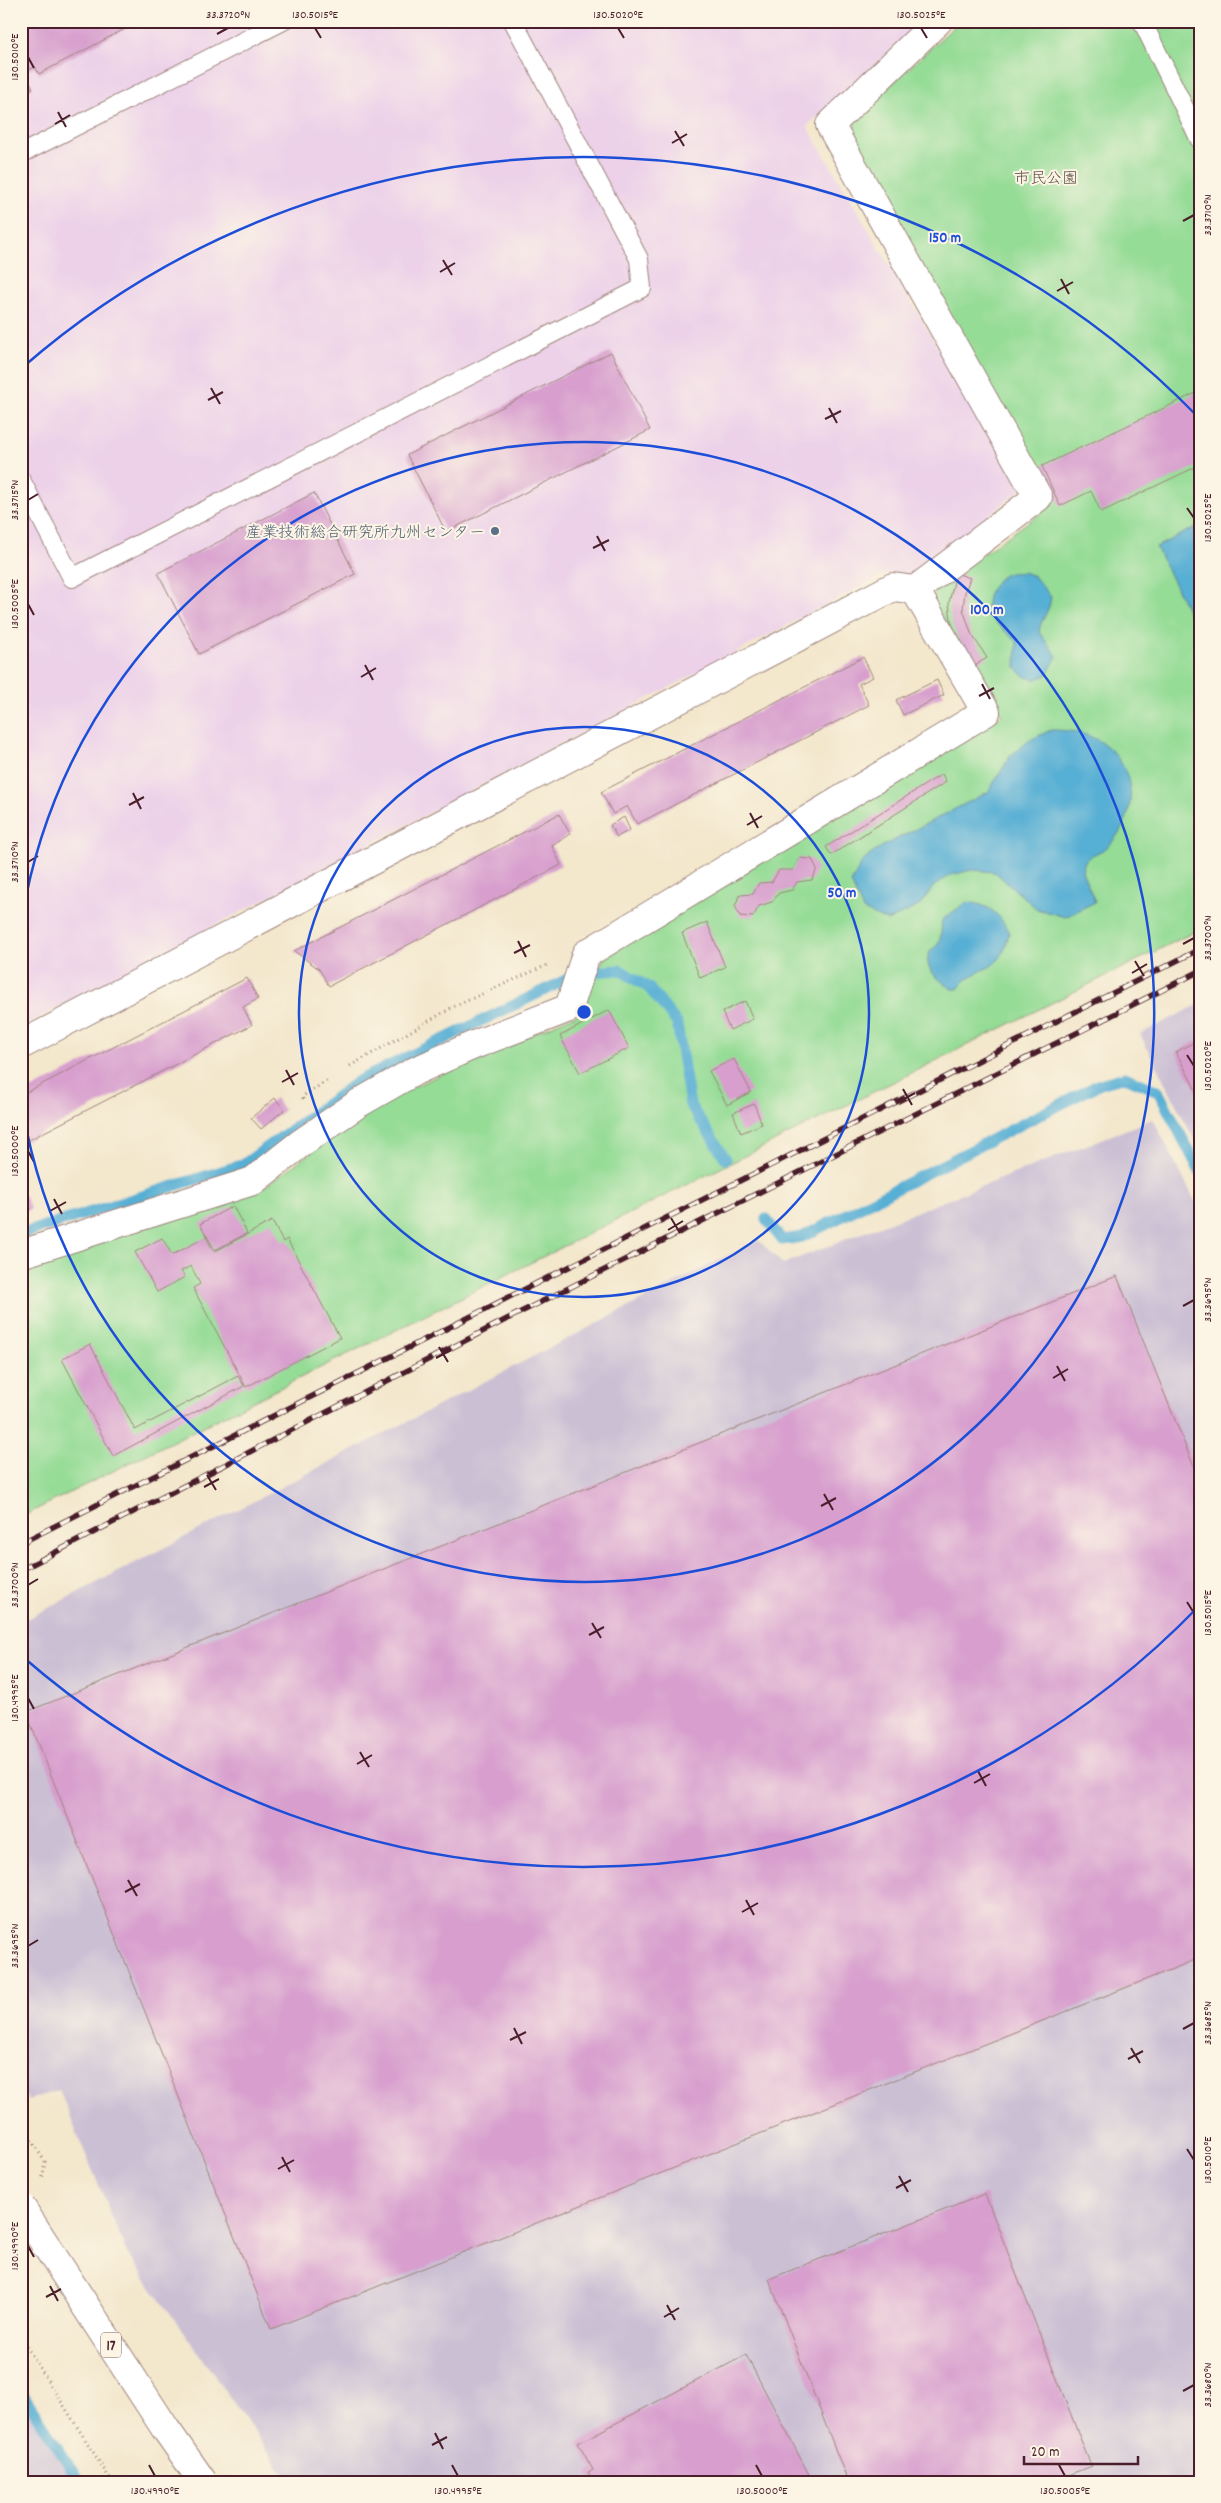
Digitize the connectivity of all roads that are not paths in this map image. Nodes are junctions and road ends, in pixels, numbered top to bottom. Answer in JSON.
{"nodes":[{"id":1,"x":283,"y":21,"type":"edge"},
{"id":2,"x":513,"y":21,"type":"edge"},
{"id":3,"x":938,"y":21,"type":"edge"},
{"id":4,"x":1142,"y":21,"type":"edge"},
{"id":5,"x":1200,"y":140,"type":"edge"},
{"id":6,"x":21,"y":154,"type":"edge"},
{"id":7,"x":21,"y":480,"type":"edge"},
{"id":8,"x":915,"y":590,"type":"junction"},
{"id":9,"x":21,"y":1045,"type":"edge"},
{"id":10,"x":21,"y":1254,"type":"edge"},
{"id":11,"x":21,"y":2207,"type":"edge"},
{"id":12,"x":204,"y":2482,"type":"edge"}],
"edges":[{"from":1,"to":6,"type":"lane"},
{"from":2,"to":7,"type":"lane"},
{"from":3,"to":8,"type":"street"},
{"from":4,"to":5,"type":"lane"},
{"from":8,"to":9,"type":"street"},
{"from":8,"to":10,"type":"street"},
{"from":11,"to":12,"type":"street","number":"17","bridge":true}]}
